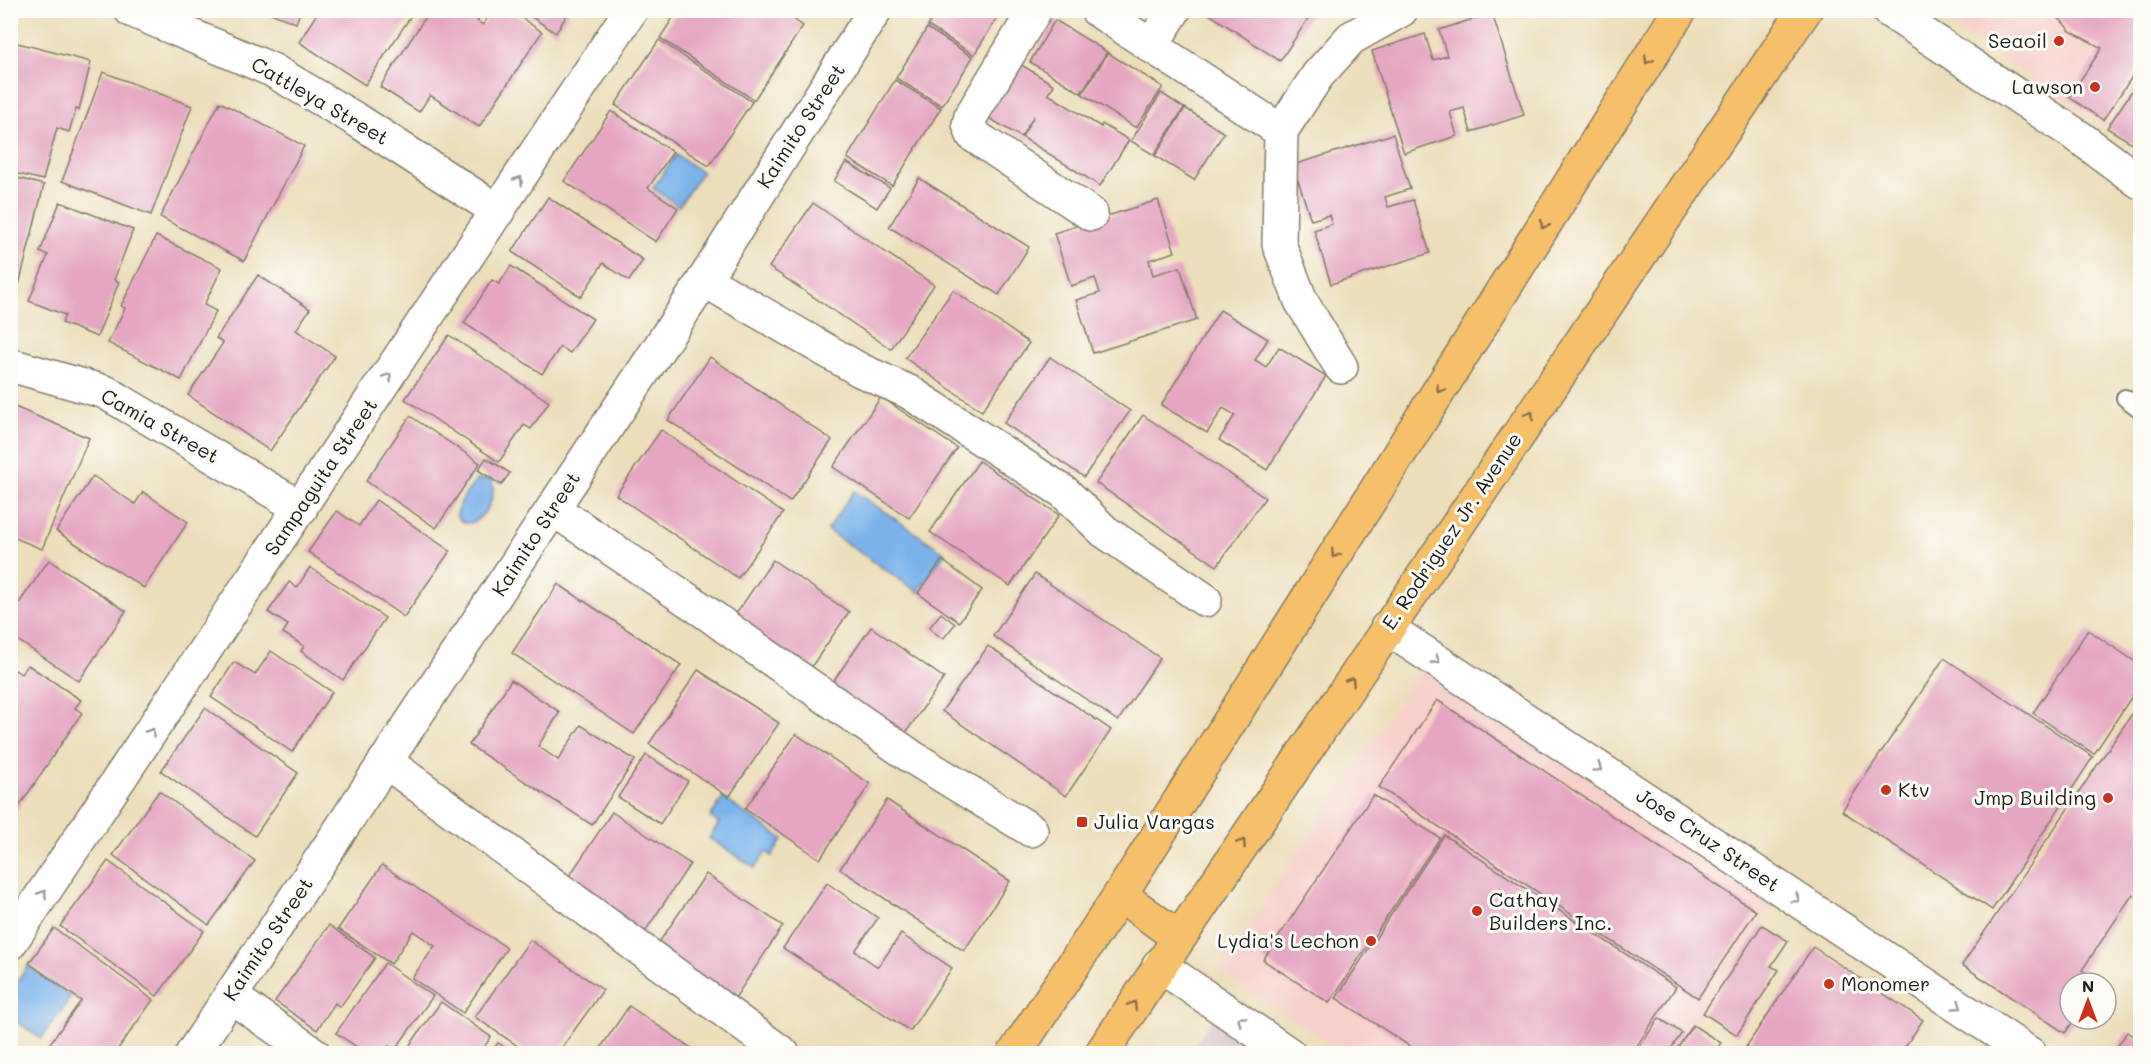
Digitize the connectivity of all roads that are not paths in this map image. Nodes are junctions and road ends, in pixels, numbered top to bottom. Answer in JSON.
{"nodes":[{"id":1,"x":131,"y":10,"type":"edge"},
{"id":2,"x":631,"y":10,"type":"edge"},
{"id":3,"x":875,"y":10,"type":"edge"},
{"id":4,"x":1035,"y":10,"type":"edge"},
{"id":5,"x":1097,"y":10,"type":"edge"},
{"id":6,"x":1174,"y":10,"type":"edge"},
{"id":7,"x":1401,"y":10,"type":"edge"},
{"id":8,"x":1680,"y":10,"type":"edge"},
{"id":9,"x":1805,"y":10,"type":"edge"},
{"id":10,"x":1888,"y":10,"type":"edge"},
{"id":11,"x":1151,"y":46,"type":"junction"},
{"id":12,"x":1281,"y":131,"type":"junction"},
{"id":13,"x":2140,"y":182,"type":"edge"},
{"id":14,"x":498,"y":211,"type":"junction"},
{"id":15,"x":1091,"y":214,"type":"dead end"},
{"id":16,"x":704,"y":280,"type":"junction"},
{"id":17,"x":10,"y":365,"type":"edge"},
{"id":18,"x":1341,"y":367,"type":"dead end"},
{"id":19,"x":2125,"y":398,"type":"dead end"},
{"id":20,"x":2140,"y":409,"type":"edge"},
{"id":21,"x":301,"y":508,"type":"junction"},
{"id":22,"x":553,"y":509,"type":"junction"},
{"id":23,"x":1205,"y":600,"type":"dead end"},
{"id":24,"x":1387,"y":628,"type":"junction"},
{"id":25,"x":385,"y":762,"type":"junction"},
{"id":26,"x":1031,"y":830,"type":"dead end"},
{"id":27,"x":1120,"y":895,"type":"junction"},
{"id":28,"x":1178,"y":937,"type":"junction"},
{"id":29,"x":10,"y":943,"type":"edge"},
{"id":30,"x":1159,"y":965,"type":"junction"},
{"id":31,"x":230,"y":996,"type":"junction"},
{"id":32,"x":192,"y":1053,"type":"edge"},
{"id":33,"x":314,"y":1053,"type":"edge"},
{"id":34,"x":783,"y":1053,"type":"edge"},
{"id":35,"x":1014,"y":1053,"type":"edge"},
{"id":36,"x":1101,"y":1053,"type":"edge"},
{"id":37,"x":1289,"y":1053,"type":"edge"},
{"id":38,"x":2030,"y":1053,"type":"edge"}],
"edges":[{"from":1,"to":14,"type":"street","name":"Cattleya Street"},
{"from":14,"to":2,"type":"street","name":"Sampaguita Street","one_way":true},
{"from":3,"to":16,"type":"street","name":"Kaimito Street"},
{"from":4,"to":15,"type":"street"},
{"from":5,"to":11,"type":"street"},
{"from":6,"to":11,"type":"street"},
{"from":7,"to":12,"type":"street"},
{"from":8,"to":27,"type":"main road","one_way":true},
{"from":24,"to":9,"type":"main road","name":"E. Rodriguez Jr. Avenue","one_way":true},
{"from":10,"to":13,"type":"street"},
{"from":11,"to":12,"type":"street"},
{"from":12,"to":18,"type":"street"},
{"from":21,"to":14,"type":"street","name":"Sampaguita Street","one_way":true},
{"from":16,"to":22,"type":"street","name":"Kaimito Street"},
{"from":16,"to":23,"type":"street"},
{"from":17,"to":21,"type":"street","name":"Camia Street"},
{"from":19,"to":20,"type":"lane"},
{"from":29,"to":21,"type":"street","name":"Sampaguita Street","one_way":true},
{"from":22,"to":25,"type":"street","name":"Kaimito Street"},
{"from":22,"to":26,"type":"street"},
{"from":28,"to":24,"type":"main road","name":"E. Rodriguez Jr. Avenue","one_way":true},
{"from":24,"to":38,"type":"street","name":"Jose Cruz Street","one_way":true},
{"from":25,"to":31,"type":"street","name":"Kaimito Street"},
{"from":25,"to":34,"type":"street"},
{"from":27,"to":28,"type":"main road"},
{"from":27,"to":35,"type":"main road"},
{"from":28,"to":30,"type":"main road","name":"E. Rodriguez Jr. Avenue"},
{"from":36,"to":30,"type":"main road","name":"E. Rodriguez Jr. Avenue","one_way":true},
{"from":37,"to":30,"type":"street","one_way":true},
{"from":31,"to":32,"type":"street","name":"Kaimito Street"},
{"from":31,"to":33,"type":"street"}]}
